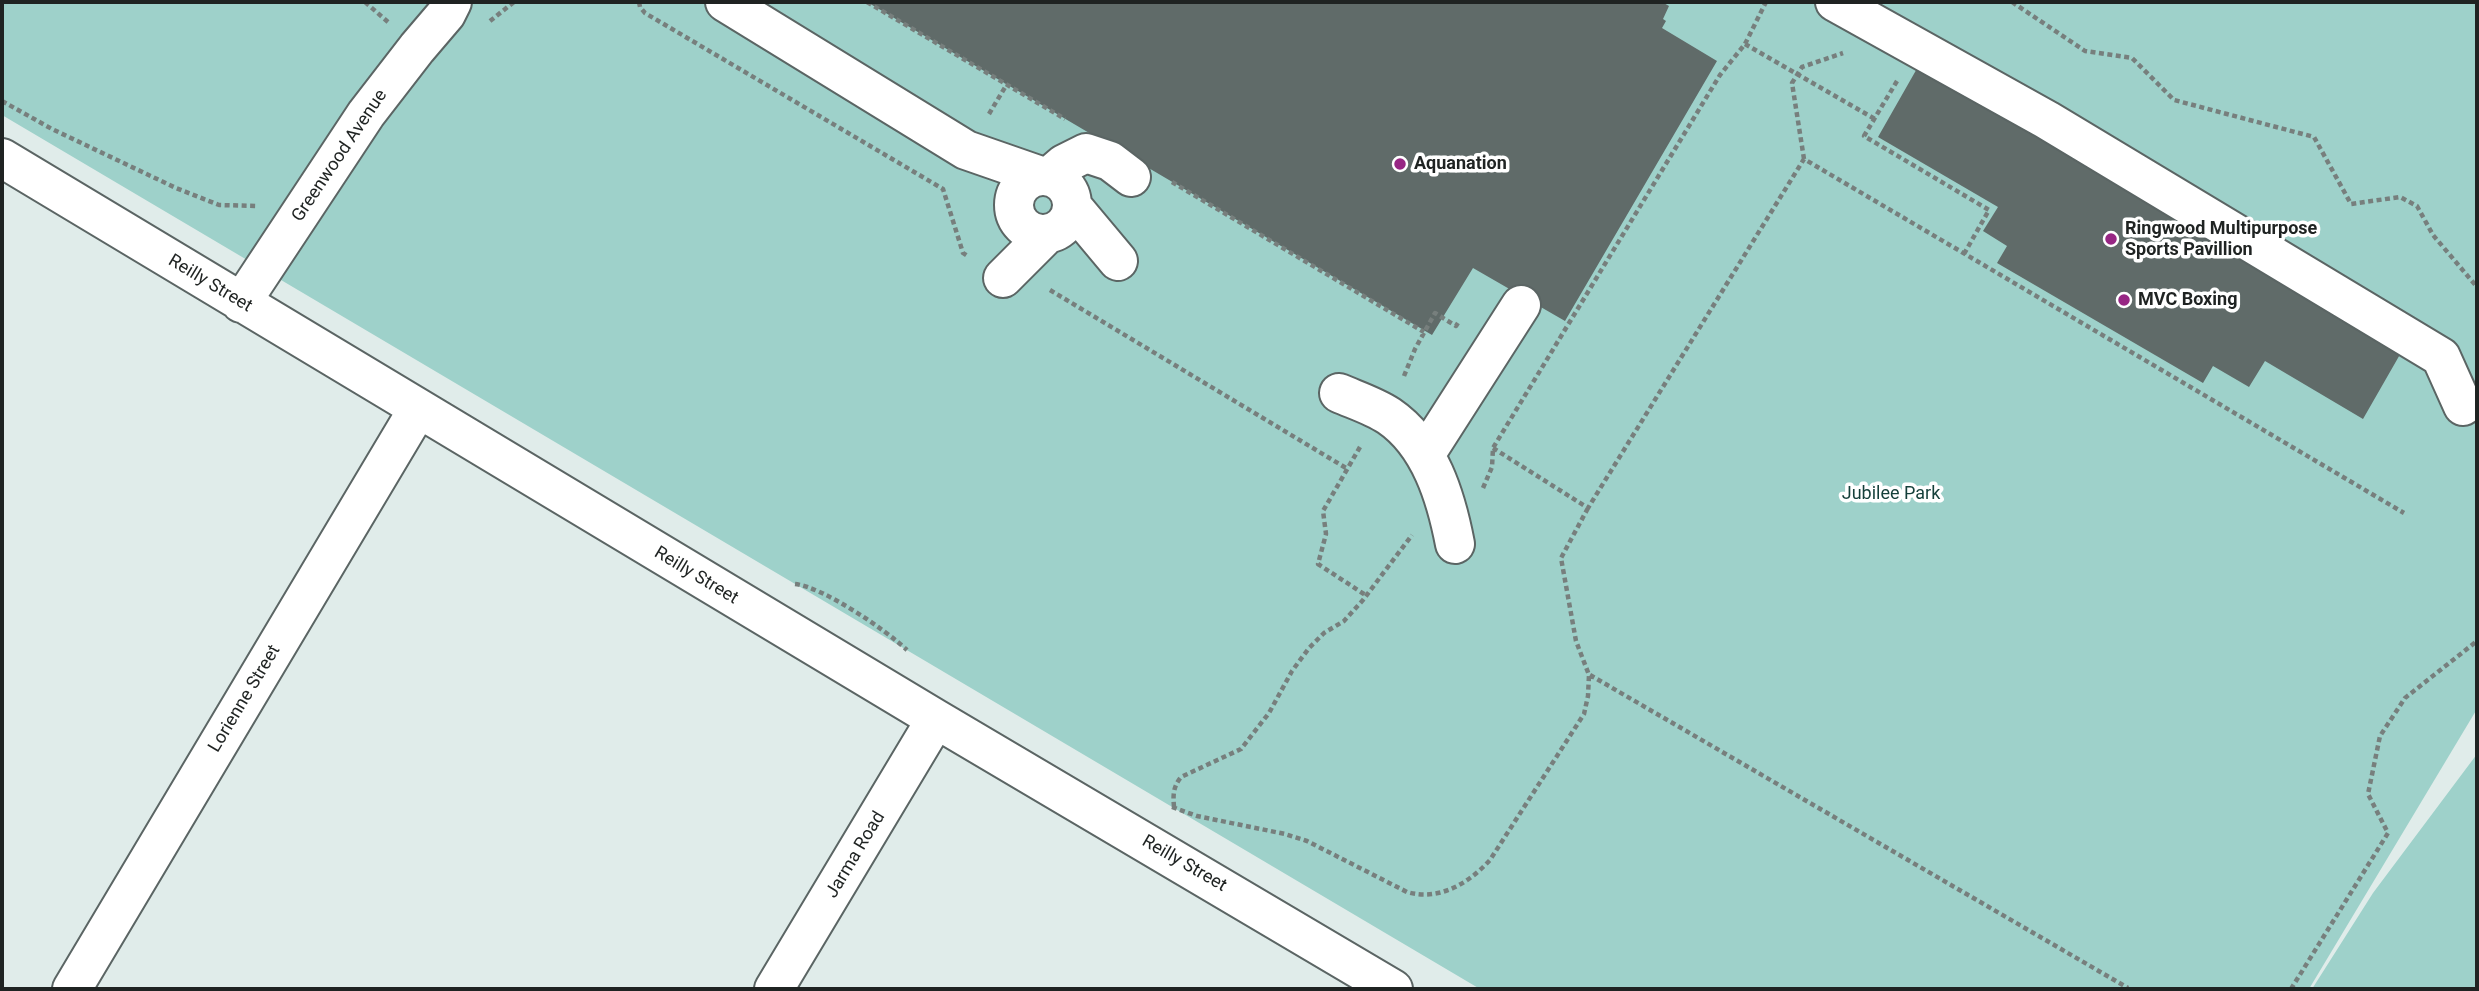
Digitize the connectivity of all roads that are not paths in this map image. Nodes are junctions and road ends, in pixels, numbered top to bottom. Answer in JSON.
{"nodes":[{"id":1,"x":726,"y":2,"type":"edge"},
{"id":2,"x":1835,"y":2,"type":"edge"},
{"id":3,"x":462,"y":10,"type":"edge"},
{"id":4,"x":2,"y":158,"type":"edge"},
{"id":5,"x":1003,"y":278,"type":"road end"},
{"id":6,"x":241,"y":303,"type":"junction"},
{"id":7,"x":1521,"y":305,"type":"dead end"},
{"id":8,"x":1339,"y":393,"type":"dead end"},
{"id":9,"x":2463,"y":406,"type":"dead end"},
{"id":10,"x":418,"y":409,"type":"junction"},
{"id":11,"x":1425,"y":455,"type":"junction"},
{"id":12,"x":1455,"y":544,"type":"dead end"},
{"id":13,"x":936,"y":719,"type":"junction"},
{"id":14,"x":72,"y":989,"type":"edge"},
{"id":15,"x":774,"y":989,"type":"edge"},
{"id":16,"x":1392,"y":989,"type":"edge"}],
"edges":[{"from":1,"to":5,"type":"street"},
{"from":2,"to":9,"type":"street"},
{"from":3,"to":6,"type":"street","name":"Greenwood Avenue"},
{"from":4,"to":6,"type":"street","name":"Reilly Street"},
{"from":6,"to":10,"type":"street","name":"Reilly Street"},
{"from":7,"to":11,"type":"street"},
{"from":8,"to":11,"type":"street"},
{"from":10,"to":13,"type":"street","name":"Reilly Street"},
{"from":10,"to":14,"type":"street","name":"Lorienne Street"},
{"from":11,"to":12,"type":"street"},
{"from":13,"to":15,"type":"street","name":"Jarma Road"},
{"from":13,"to":16,"type":"street","name":"Reilly Street"}]}
